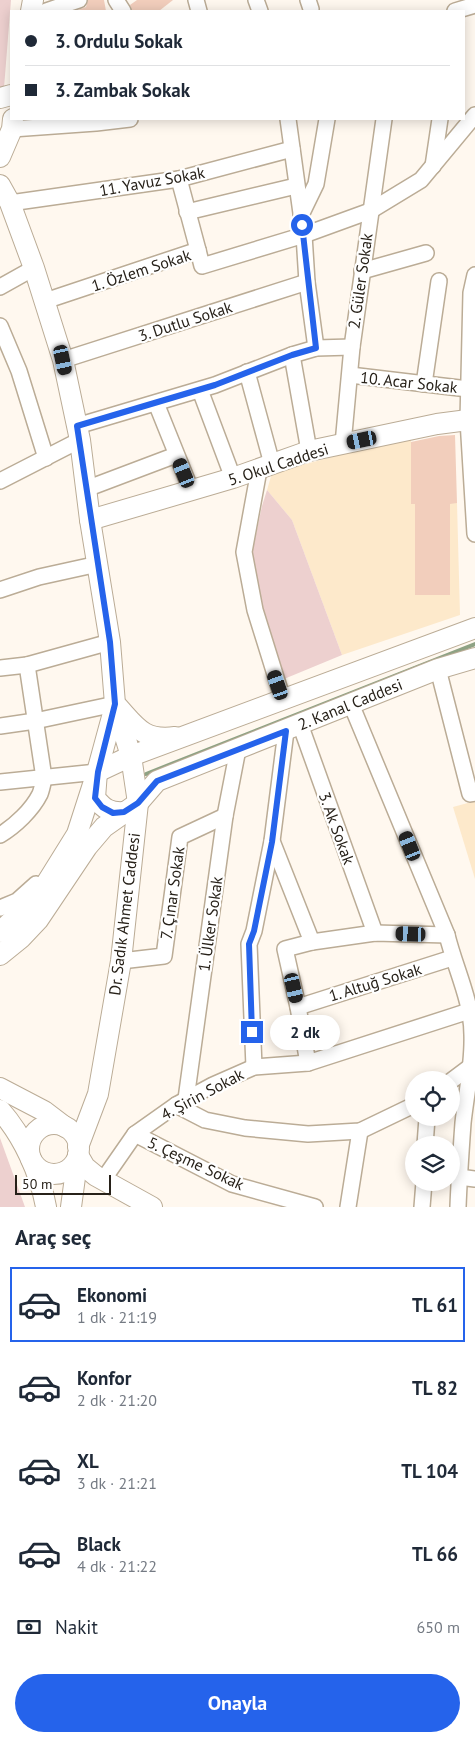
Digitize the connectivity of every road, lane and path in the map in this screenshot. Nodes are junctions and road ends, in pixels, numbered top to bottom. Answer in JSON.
{"nodes":[{"id":1,"x":76,"y":4,"type":"edge"},
{"id":2,"x":475,"y":5,"type":"edge"},
{"id":3,"x":50,"y":10,"type":"edge"},
{"id":4,"x":459,"y":10,"type":"edge"},
{"id":5,"x":475,"y":115,"type":"edge"},
{"id":6,"x":113,"y":120,"type":"edge"},
{"id":7,"x":288,"y":120,"type":"edge"},
{"id":8,"x":327,"y":120,"type":"edge"},
{"id":9,"x":384,"y":120,"type":"edge"},
{"id":10,"x":440,"y":120,"type":"edge"},
{"id":11,"x":96,"y":121,"type":"edge"},
{"id":12,"x":13,"y":124,"type":"edge"},
{"id":13,"x":292,"y":148,"type":"junction"},
{"id":14,"x":0,"y":157,"type":"edge"},
{"id":15,"x":433,"y":166,"type":"junction"},
{"id":16,"x":179,"y":179,"type":"junction"},
{"id":17,"x":0,"y":185,"type":"edge"},
{"id":18,"x":296,"y":186,"type":"junction"},
{"id":19,"x":10,"y":203,"type":"junction"},
{"id":20,"x":187,"y":212,"type":"junction"},
{"id":21,"x":370,"y":212,"type":"junction"},
{"id":22,"x":301,"y":215,"type":"junction"},
{"id":23,"x":304,"y":235,"type":"junction"},
{"id":24,"x":198,"y":250,"type":"junction"},
{"id":25,"x":426,"y":253,"type":"dead end"},
{"id":26,"x":34,"y":268,"type":"junction"},
{"id":27,"x":362,"y":270,"type":"junction"},
{"id":28,"x":475,"y":275,"type":"edge"},
{"id":29,"x":439,"y":281,"type":"dead end"},
{"id":30,"x":307,"y":282,"type":"junction"},
{"id":31,"x":0,"y":287,"type":"edge"},
{"id":32,"x":45,"y":301,"type":"junction"},
{"id":33,"x":0,"y":326,"type":"edge"},
{"id":34,"x":472,"y":333,"type":"edge"},
{"id":35,"x":352,"y":347,"type":"junction"},
{"id":36,"x":316,"y":348,"type":"junction"},
{"id":37,"x":292,"y":355,"type":"junction"},
{"id":38,"x":63,"y":360,"type":"junction"},
{"id":39,"x":472,"y":367,"type":"edge"},
{"id":40,"x":246,"y":372,"type":"junction"},
{"id":41,"x":350,"y":376,"type":"junction"},
{"id":42,"x":424,"y":384,"type":"junction"},
{"id":43,"x":468,"y":389,"type":"junction"},
{"id":44,"x":200,"y":390,"type":"junction"},
{"id":45,"x":156,"y":403,"type":"junction"},
{"id":46,"x":468,"y":420,"type":"junction"},
{"id":47,"x":78,"y":433,"type":"junction"},
{"id":48,"x":343,"y":444,"type":"junction"},
{"id":49,"x":472,"y":447,"type":"edge"},
{"id":50,"x":309,"y":451,"type":"junction"},
{"id":51,"x":176,"y":455,"type":"junction"},
{"id":52,"x":46,"y":458,"type":"junction"},
{"id":53,"x":266,"y":467,"type":"junction"},
{"id":54,"x":233,"y":478,"type":"junction"},
{"id":55,"x":0,"y":482,"type":"edge"},
{"id":56,"x":86,"y":489,"type":"junction"},
{"id":57,"x":191,"y":490,"type":"junction"},
{"id":58,"x":474,"y":504,"type":"edge"},
{"id":59,"x":90,"y":520,"type":"junction"},
{"id":60,"x":475,"y":534,"type":"edge"},
{"id":61,"x":98,"y":564,"type":"junction"},
{"id":62,"x":0,"y":590,"type":"edge"},
{"id":63,"x":475,"y":628,"type":"edge"},
{"id":64,"x":110,"y":642,"type":"junction"},
{"id":65,"x":475,"y":658,"type":"edge"},
{"id":66,"x":27,"y":665,"type":"junction"},
{"id":67,"x":0,"y":668,"type":"edge"},
{"id":68,"x":438,"y":670,"type":"junction"},
{"id":69,"x":283,"y":700,"type":"junction"},
{"id":70,"x":115,"y":704,"type":"junction"},
{"id":71,"x":351,"y":704,"type":"junction"},
{"id":72,"x":36,"y":721,"type":"junction"},
{"id":73,"x":0,"y":726,"type":"edge"},
{"id":74,"x":293,"y":727,"type":"junction"},
{"id":75,"x":190,"y":736,"type":"junction"},
{"id":76,"x":238,"y":749,"type":"junction"},
{"id":77,"x":131,"y":756,"type":"junction"},
{"id":78,"x":98,"y":772,"type":"junction"},
{"id":79,"x":44,"y":778,"type":"junction"},
{"id":80,"x":0,"y":782,"type":"edge"},
{"id":81,"x":475,"y":793,"type":"edge"},
{"id":82,"x":131,"y":807,"type":"junction"},
{"id":83,"x":225,"y":816,"type":"junction"},
{"id":84,"x":78,"y":834,"type":"junction"},
{"id":85,"x":0,"y":835,"type":"edge"},
{"id":86,"x":272,"y":842,"type":"junction"},
{"id":87,"x":0,"y":908,"type":"edge"},
{"id":88,"x":2,"y":926,"type":"edge"},
{"id":89,"x":375,"y":933,"type":"junction"},
{"id":90,"x":447,"y":935,"type":"junction"},
{"id":91,"x":312,"y":942,"type":"junction"},
{"id":92,"x":0,"y":955,"type":"edge"},
{"id":93,"x":452,"y":958,"type":"junction"},
{"id":94,"x":121,"y":961,"type":"junction"},
{"id":95,"x":298,"y":1007,"type":"junction"},
{"id":96,"x":469,"y":1011,"type":"junction"},
{"id":97,"x":474,"y":1034,"type":"edge"},
{"id":98,"x":308,"y":1064,"type":"junction"},
{"id":99,"x":473,"y":1066,"type":"edge"},
{"id":100,"x":254,"y":1067,"type":"junction"},
{"id":101,"x":460,"y":1075,"type":"edge"},
{"id":102,"x":0,"y":1088,"type":"edge"},
{"id":103,"x":181,"y":1102,"type":"junction"},
{"id":104,"x":405,"y":1109,"type":"edge"},
{"id":105,"x":0,"y":1110,"type":"edge"},
{"id":106,"x":469,"y":1122,"type":"edge"},
{"id":107,"x":65,"y":1127,"type":"junction"},
{"id":108,"x":360,"y":1131,"type":"junction"},
{"id":109,"x":135,"y":1134,"type":"junction"},
{"id":110,"x":78,"y":1151,"type":"junction"},
{"id":111,"x":33,"y":1163,"type":"junction"},
{"id":112,"x":460,"y":1172,"type":"edge"},
{"id":113,"x":460,"y":1177,"type":"edge"},
{"id":114,"x":475,"y":1179,"type":"edge"},
{"id":115,"x":103,"y":1180,"type":"junction"},
{"id":116,"x":423,"y":1191,"type":"edge"},
{"id":117,"x":459,"y":1191,"type":"edge"},
{"id":118,"x":46,"y":1207,"type":"edge"},
{"id":119,"x":71,"y":1207,"type":"edge"},
{"id":120,"x":152,"y":1207,"type":"edge"},
{"id":121,"x":315,"y":1207,"type":"edge"},
{"id":122,"x":348,"y":1207,"type":"edge"},
{"id":123,"x":422,"y":1207,"type":"edge"},
{"id":124,"x":458,"y":1207,"type":"edge"}],
"edges":[{"from":1,"to":3,"type":"street"},
{"from":2,"to":4,"type":"street"},
{"from":5,"to":15,"type":"street","name":"1. Özlem Sokak"},
{"from":6,"to":11,"type":"street"},
{"from":7,"to":13,"type":"street"},
{"from":8,"to":22,"type":"street"},
{"from":9,"to":21,"type":"street","name":"2. Güler Sokak"},
{"from":10,"to":15,"type":"street"},
{"from":11,"to":12,"type":"street"},
{"from":12,"to":14,"type":"main road"},
{"from":13,"to":16,"type":"street","name":"11. Yavuz Sokak"},
{"from":13,"to":18,"type":"street"},
{"from":15,"to":21,"type":"street","name":"1. Özlem Sokak"},
{"from":16,"to":19,"type":"street","name":"11. Yavuz Sokak"},
{"from":16,"to":20,"type":"street"},
{"from":17,"to":19,"type":"main road","name":"Dr. Sadık Ahmet Caddesi"},
{"from":18,"to":20,"type":"street"},
{"from":18,"to":22,"type":"street"},
{"from":19,"to":26,"type":"main road","name":"Dr. Sadık Ahmet Caddesi"},
{"from":20,"to":24,"type":"street"},
{"from":21,"to":23,"type":"street","name":"1. Özlem Sokak"},
{"from":21,"to":27,"type":"street","name":"2. Güler Sokak"},
{"from":22,"to":23,"type":"street"},
{"from":23,"to":24,"type":"street","name":"1. Özlem Sokak"},
{"from":23,"to":30,"type":"street"},
{"from":24,"to":32,"type":"street","name":"1. Özlem Sokak"},
{"from":25,"to":27,"type":"street"},
{"from":26,"to":31,"type":"street"},
{"from":26,"to":32,"type":"main road","name":"Dr. Sadık Ahmet Caddesi"},
{"from":27,"to":35,"type":"street","name":"2. Güler Sokak"},
{"from":28,"to":34,"type":"street"},
{"from":29,"to":42,"type":"street"},
{"from":30,"to":36,"type":"street"},
{"from":30,"to":38,"type":"street","name":"3. Dutlu Sokak"},
{"from":32,"to":38,"type":"main road","name":"Dr. Sadık Ahmet Caddesi"},
{"from":33,"to":52,"type":"street"},
{"from":34,"to":39,"type":"street"},
{"from":35,"to":36,"type":"street"},
{"from":35,"to":41,"type":"street","name":"2. Güler Sokak"},
{"from":36,"to":37,"type":"street"},
{"from":37,"to":40,"type":"street"},
{"from":37,"to":50,"type":"street"},
{"from":38,"to":47,"type":"main road","name":"Dr. Sadık Ahmet Caddesi"},
{"from":39,"to":43,"type":"street"},
{"from":40,"to":44,"type":"street"},
{"from":40,"to":53,"type":"street"},
{"from":41,"to":42,"type":"street","name":"10. Acar Sokak"},
{"from":41,"to":48,"type":"street","name":"2. Güler Sokak"},
{"from":42,"to":43,"type":"street","name":"10. Acar Sokak"},
{"from":43,"to":46,"type":"street"},
{"from":44,"to":45,"type":"street"},
{"from":44,"to":54,"type":"street"},
{"from":45,"to":47,"type":"street"},
{"from":45,"to":51,"type":"street"},
{"from":46,"to":48,"type":"main road","name":"5. Okul Caddesi"},
{"from":46,"to":49,"type":"street"},
{"from":47,"to":52,"type":"street"},
{"from":47,"to":56,"type":"main road","name":"Dr. Sadık Ahmet Caddesi"},
{"from":48,"to":50,"type":"main road","name":"5. Okul Caddesi"},
{"from":49,"to":58,"type":"street"},
{"from":50,"to":53,"type":"main road","name":"5. Okul Caddesi"},
{"from":51,"to":56,"type":"street"},
{"from":51,"to":57,"type":"street"},
{"from":52,"to":55,"type":"street"},
{"from":53,"to":54,"type":"main road","name":"5. Okul Caddesi"},
{"from":53,"to":69,"type":"street"},
{"from":54,"to":57,"type":"main road","name":"5. Okul Caddesi"},
{"from":56,"to":59,"type":"main road","name":"Dr. Sadık Ahmet Caddesi"},
{"from":57,"to":59,"type":"main road","name":"5. Okul Caddesi"},
{"from":58,"to":60,"type":"street"},
{"from":59,"to":61,"type":"main road","name":"Dr. Sadık Ahmet Caddesi"},
{"from":61,"to":62,"type":"street"},
{"from":61,"to":64,"type":"main road","name":"Dr. Sadık Ahmet Caddesi"},
{"from":63,"to":69,"type":"main road","name":"2. Kanal Caddesi"},
{"from":64,"to":66,"type":"street"},
{"from":64,"to":70,"type":"main road","name":"Dr. Sadık Ahmet Caddesi"},
{"from":65,"to":68,"type":"main road","name":"2. Kanal Caddesi"},
{"from":66,"to":67,"type":"street"},
{"from":66,"to":72,"type":"street"},
{"from":68,"to":71,"type":"main road","name":"2. Kanal Caddesi"},
{"from":68,"to":81,"type":"street"},
{"from":69,"to":75,"type":"main road","name":"2. Kanal Caddesi"},
{"from":70,"to":72,"type":"street"},
{"from":70,"to":75,"type":"main road"},
{"from":70,"to":77,"type":"main road","name":"Dr. Sadık Ahmet Caddesi"},
{"from":70,"to":78,"type":"main road"},
{"from":71,"to":74,"type":"main road","name":"2. Kanal Caddesi"},
{"from":71,"to":90,"type":"street"},
{"from":72,"to":73,"type":"street"},
{"from":72,"to":79,"type":"street"},
{"from":74,"to":76,"type":"main road","name":"2. Kanal Caddesi"},
{"from":74,"to":86,"type":"street"},
{"from":74,"to":89,"type":"street","name":"3. Ak Sokak"},
{"from":75,"to":77,"type":"main road","name":"2. Kanal Caddesi"},
{"from":76,"to":82,"type":"main road","name":"2. Kanal Caddesi"},
{"from":76,"to":83,"type":"street","name":"1. Ülker Sokak"},
{"from":77,"to":78,"type":"main road","name":"2. Kanal Caddesi"},
{"from":77,"to":82,"type":"main road","name":"Dr. Sadık Ahmet Caddesi"},
{"from":78,"to":79,"type":"street"},
{"from":78,"to":82,"type":"main road"},
{"from":78,"to":84,"type":"main road"},
{"from":79,"to":80,"type":"street"},
{"from":79,"to":85,"type":"street"},
{"from":82,"to":92,"type":"main road","name":"2. Kanal Caddesi"},
{"from":82,"to":94,"type":"main road","name":"Dr. Sadık Ahmet Caddesi"},
{"from":83,"to":94,"type":"street","name":"7. Çınar Sokak"},
{"from":83,"to":103,"type":"street","name":"1. Ülker Sokak"},
{"from":84,"to":87,"type":"street"},
{"from":84,"to":88,"type":"main road"},
{"from":86,"to":91,"type":"street"},
{"from":86,"to":100,"type":"street"},
{"from":89,"to":90,"type":"street"},
{"from":89,"to":91,"type":"street"},
{"from":90,"to":93,"type":"street"},
{"from":91,"to":95,"type":"street"},
{"from":93,"to":95,"type":"street","name":"1. Altuğ Sokak"},
{"from":93,"to":96,"type":"street"},
{"from":94,"to":110,"type":"main road","name":"Dr. Sadık Ahmet Caddesi"},
{"from":95,"to":98,"type":"street"},
{"from":96,"to":97,"type":"street"},
{"from":96,"to":98,"type":"street","name":"4. Şirin Sokak"},
{"from":97,"to":99,"type":"street"},
{"from":98,"to":100,"type":"street","name":"4. Şirin Sokak"},
{"from":99,"to":101,"type":"street"},
{"from":99,"to":106,"type":"street"},
{"from":100,"to":103,"type":"street","name":"4. Şirin Sokak"},
{"from":102,"to":107,"type":"main road"},
{"from":103,"to":108,"type":"street"},
{"from":103,"to":109,"type":"street","name":"4. Şirin Sokak"},
{"from":104,"to":108,"type":"street"},
{"from":105,"to":111,"type":"main road"},
{"from":106,"to":112,"type":"street"},
{"from":107,"to":110,"type":"main road"},
{"from":107,"to":111,"type":"main road"},
{"from":108,"to":122,"type":"street"},
{"from":109,"to":115,"type":"street","name":"4. Şirin Sokak"},
{"from":109,"to":121,"type":"street","name":"5. Çeşme Sokak"},
{"from":110,"to":111,"type":"main road"},
{"from":110,"to":115,"type":"main road"},
{"from":110,"to":119,"type":"main road","name":"Dr. Sadık Ahmet Caddesi"},
{"from":111,"to":118,"type":"main road"},
{"from":113,"to":114,"type":"street"},
{"from":115,"to":120,"type":"main road"},
{"from":116,"to":123,"type":"street"},
{"from":117,"to":124,"type":"street"}]}
